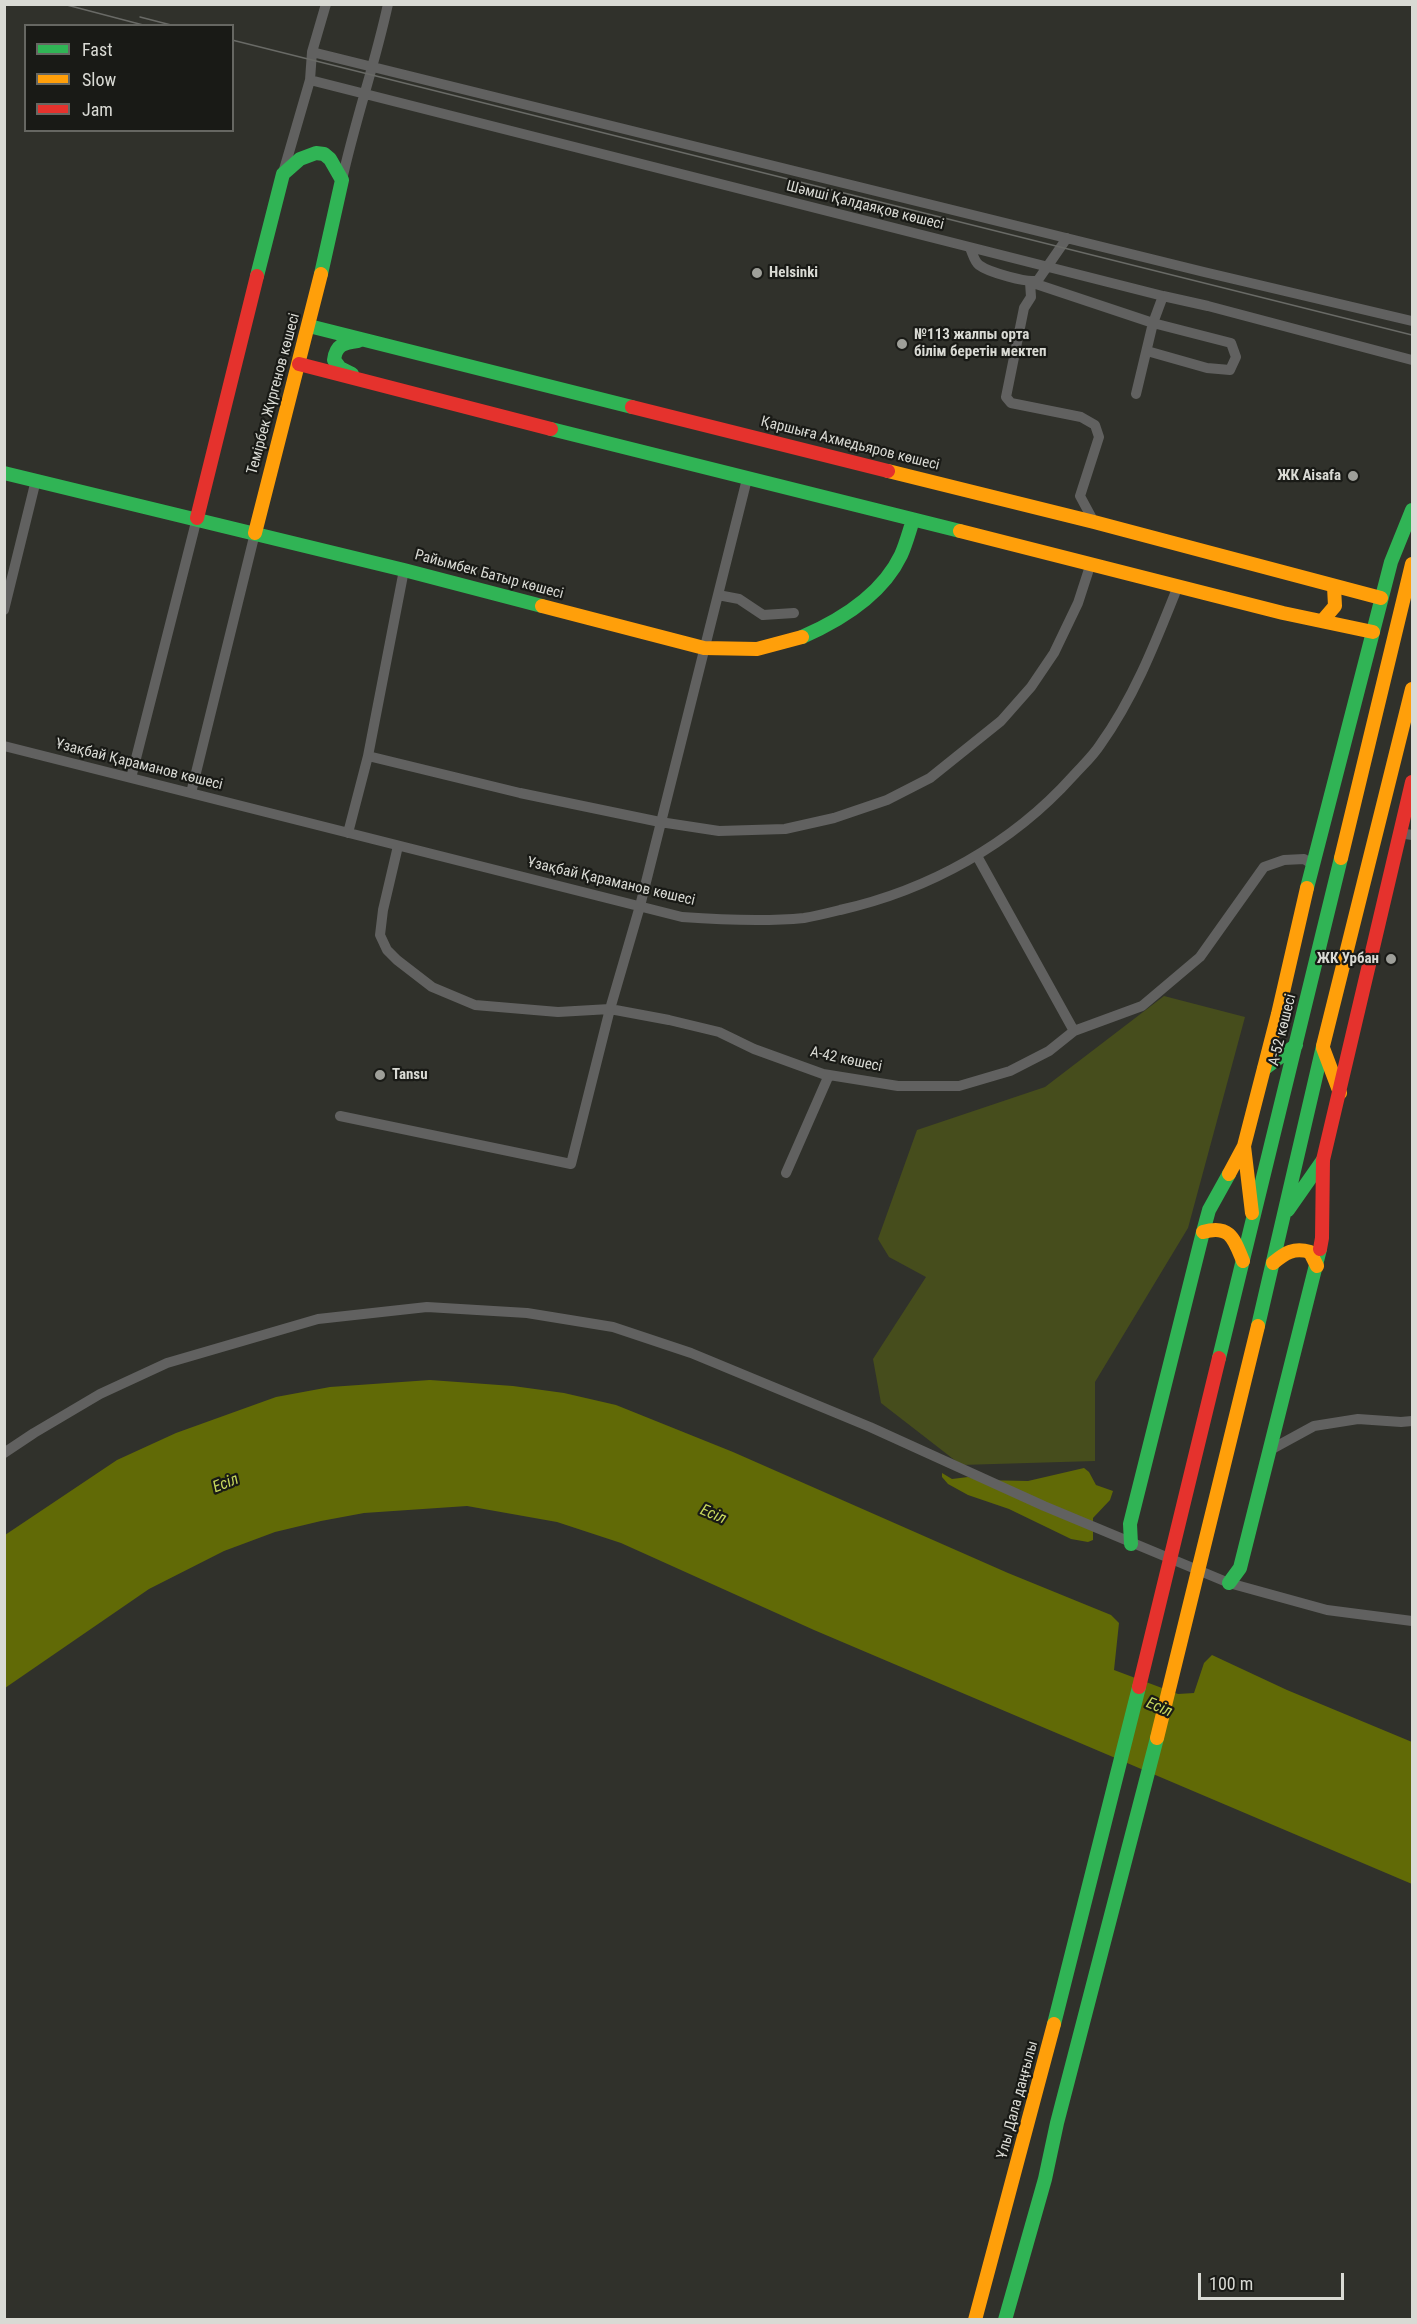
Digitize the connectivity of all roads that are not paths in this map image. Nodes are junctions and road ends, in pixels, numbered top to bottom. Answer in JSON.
{"nodes":[{"id":1,"x":326,"y":4,"type":"edge"},
{"id":2,"x":388,"y":4,"type":"edge"},
{"id":3,"x":312,"y":52,"type":"junction"},
{"id":4,"x":373,"y":68,"type":"junction"},
{"id":5,"x":310,"y":80,"type":"junction"},
{"id":6,"x":366,"y":94,"type":"junction"},
{"id":7,"x":283,"y":174,"type":"junction"},
{"id":8,"x":342,"y":180,"type":"junction"},
{"id":9,"x":1067,"y":238,"type":"junction"},
{"id":10,"x":970,"y":248,"type":"junction"},
{"id":11,"x":1048,"y":267,"type":"junction"},
{"id":12,"x":1030,"y":282,"type":"junction"},
{"id":13,"x":1162,"y":296,"type":"junction"},
{"id":14,"x":1413,"y":321,"type":"edge"},
{"id":15,"x":1153,"y":323,"type":"junction"},
{"id":16,"x":309,"y":326,"type":"junction"},
{"id":17,"x":368,"y":341,"type":"junction"},
{"id":18,"x":1147,"y":351,"type":"junction"},
{"id":19,"x":1413,"y":360,"type":"edge"},
{"id":20,"x":299,"y":364,"type":"junction"},
{"id":21,"x":365,"y":380,"type":"junction"},
{"id":22,"x":1136,"y":394,"type":"dead end"},
{"id":23,"x":4,"y":472,"type":"edge"},
{"id":24,"x":747,"y":479,"type":"junction"},
{"id":25,"x":36,"y":480,"type":"junction"},
{"id":26,"x":1413,"y":510,"type":"edge"},
{"id":27,"x":197,"y":518,"type":"junction"},
{"id":28,"x":913,"y":520,"type":"junction"},
{"id":29,"x":1094,"y":522,"type":"junction"},
{"id":30,"x":255,"y":533,"type":"junction"},
{"id":31,"x":1091,"y":563,"type":"junction"},
{"id":32,"x":1413,"y":564,"type":"edge"},
{"id":33,"x":404,"y":570,"type":"junction"},
{"id":34,"x":1178,"y":586,"type":"junction"},
{"id":35,"x":1335,"y":587,"type":"junction"},
{"id":36,"x":718,"y":595,"type":"junction"},
{"id":37,"x":1382,"y":598,"type":"junction"},
{"id":38,"x":4,"y":609,"type":"edge"},
{"id":39,"x":794,"y":612,"type":"dead end"},
{"id":40,"x":1323,"y":620,"type":"junction"},
{"id":41,"x":1373,"y":632,"type":"junction"},
{"id":42,"x":704,"y":648,"type":"junction"},
{"id":43,"x":1413,"y":689,"type":"edge"},
{"id":44,"x":4,"y":746,"type":"edge"},
{"id":45,"x":368,"y":756,"type":"junction"},
{"id":46,"x":131,"y":778,"type":"junction"},
{"id":47,"x":1413,"y":782,"type":"edge"},
{"id":48,"x":191,"y":793,"type":"junction"},
{"id":49,"x":660,"y":822,"type":"junction"},
{"id":50,"x":348,"y":833,"type":"junction"},
{"id":51,"x":1406,"y":834,"type":"edge"},
{"id":52,"x":398,"y":846,"type":"junction"},
{"id":53,"x":977,"y":856,"type":"junction"},
{"id":54,"x":1312,"y":864,"type":"junction"},
{"id":55,"x":640,"y":906,"type":"junction"},
{"id":56,"x":610,"y":1008,"type":"junction"},
{"id":57,"x":1074,"y":1031,"type":"junction"},
{"id":58,"x":1296,"y":1045,"type":"junction"},
{"id":59,"x":1323,"y":1048,"type":"junction"},
{"id":60,"x":1264,"y":1069,"type":"junction"},
{"id":61,"x":829,"y":1075,"type":"junction"},
{"id":62,"x":1340,"y":1093,"type":"junction"},
{"id":63,"x":340,"y":1116,"type":"dead end"},
{"id":64,"x":1244,"y":1146,"type":"junction"},
{"id":65,"x":1323,"y":1160,"type":"junction"},
{"id":66,"x":786,"y":1173,"type":"dead end"},
{"id":67,"x":1283,"y":1216,"type":"junction"},
{"id":68,"x":1253,"y":1221,"type":"junction"},
{"id":69,"x":1203,"y":1232,"type":"junction"},
{"id":70,"x":1243,"y":1261,"type":"junction"},
{"id":71,"x":1273,"y":1263,"type":"junction"},
{"id":72,"x":1317,"y":1266,"type":"junction"},
{"id":73,"x":1413,"y":1421,"type":"edge"},
{"id":74,"x":1270,"y":1450,"type":"junction"},
{"id":75,"x":4,"y":1453,"type":"edge"},
{"id":76,"x":1185,"y":1503,"type":"joint"},
{"id":77,"x":1131,"y":1544,"type":"junction"},
{"id":78,"x":1229,"y":1583,"type":"junction"},
{"id":79,"x":1413,"y":1621,"type":"edge"},
{"id":80,"x":975,"y":2319,"type":"edge"},
{"id":81,"x":1005,"y":2319,"type":"edge"}],
"edges":[{"from":1,"to":3,"type":"street"},
{"from":2,"to":4,"type":"street","name":"Темірбек Жүргенов көшесі"},
{"from":3,"to":4,"type":"street","name":"Шәмші Қалдаяқов көшесі"},
{"from":3,"to":5,"type":"street"},
{"from":4,"to":6,"type":"street","name":"Темірбек Жүргенов көшесі"},
{"from":4,"to":9,"type":"street","name":"Шәмші Қалдаяқов көшесі"},
{"from":5,"to":6,"type":"street","name":"Шәмші Қалдаяқов көшесі"},
{"from":5,"to":7,"type":"street"},
{"from":6,"to":8,"type":"street","name":"Темірбек Жүргенов көшесі"},
{"from":6,"to":10,"type":"street","name":"Шәмші Қалдаяқов көшесі"},
{"from":7,"to":8,"type":"street"},
{"from":7,"to":27,"type":"street"},
{"from":8,"to":16,"type":"street","name":"Темірбек Жүргенов көшесі"},
{"from":9,"to":11,"type":"street"},
{"from":9,"to":14,"type":"street","name":"Шәмші Қалдаяқов көшесі"},
{"from":10,"to":11,"type":"street","name":"Шәмші Қалдаяқов көшесі"},
{"from":10,"to":12,"type":"street"},
{"from":11,"to":12,"type":"street"},
{"from":11,"to":13,"type":"street","name":"Шәмші Қалдаяқов көшесі"},
{"from":12,"to":15,"type":"street"},
{"from":12,"to":29,"type":"street"},
{"from":13,"to":15,"type":"street"},
{"from":13,"to":19,"type":"street","name":"Шәмші Қалдаяқов көшесі"},
{"from":15,"to":18,"type":"street"},
{"from":15,"to":18,"type":"street"},
{"from":16,"to":17,"type":"street","name":"Қаршыға Ахмедьяров көшесі"},
{"from":16,"to":20,"type":"street","name":"Темірбек Жүргенов көшесі"},
{"from":17,"to":21,"type":"street"},
{"from":17,"to":29,"type":"street","name":"Қаршыға Ахмедьяров көшесі"},
{"from":18,"to":22,"type":"street"},
{"from":20,"to":21,"type":"street"},
{"from":20,"to":30,"type":"street","name":"Темірбек Жүргенов көшесі"},
{"from":21,"to":24,"type":"street"},
{"from":23,"to":25,"type":"street","name":"Райымбек Батыр көшесі"},
{"from":24,"to":28,"type":"street"},
{"from":24,"to":36,"type":"street"},
{"from":25,"to":27,"type":"street","name":"Райымбек Батыр көшесі"},
{"from":25,"to":38,"type":"street"},
{"from":26,"to":37,"type":"street"},
{"from":27,"to":30,"type":"street","name":"Райымбек Батыр көшесі"},
{"from":27,"to":46,"type":"street"},
{"from":28,"to":31,"type":"street"},
{"from":28,"to":42,"type":"street","name":"Райымбек Батыр көшесі"},
{"from":29,"to":35,"type":"street","name":"Қаршыға Ахмедьяров көшесі"},
{"from":30,"to":33,"type":"street","name":"Райымбек Батыр көшесі"},
{"from":30,"to":48,"type":"street","name":"Темірбек Жүргенов көшесі"},
{"from":31,"to":34,"type":"street"},
{"from":31,"to":49,"type":"street"},
{"from":32,"to":58,"type":"street","name":"А-52 көшесі"},
{"from":33,"to":42,"type":"street","name":"Райымбек Батыр көшесі"},
{"from":33,"to":45,"type":"street"},
{"from":34,"to":40,"type":"street"},
{"from":34,"to":53,"type":"street","name":"Ұзақбай Қараманов көшесі"},
{"from":35,"to":37,"type":"street","name":"Қаршыға Ахмедьяров көшесі"},
{"from":35,"to":40,"type":"street"},
{"from":36,"to":39,"type":"street"},
{"from":36,"to":42,"type":"street"},
{"from":37,"to":41,"type":"street"},
{"from":40,"to":41,"type":"street"},
{"from":41,"to":54,"type":"street"},
{"from":42,"to":49,"type":"street"},
{"from":43,"to":59,"type":"street"},
{"from":44,"to":46,"type":"street","name":"Ұзақбай Қараманов көшесі"},
{"from":45,"to":49,"type":"street"},
{"from":45,"to":50,"type":"street"},
{"from":46,"to":48,"type":"street","name":"Ұзақбай Қараманов көшесі"},
{"from":47,"to":51,"type":"street"},
{"from":48,"to":50,"type":"street","name":"Ұзақбай Қараманов көшесі"},
{"from":49,"to":55,"type":"street"},
{"from":50,"to":52,"type":"street","name":"Ұзақбай Қараманов көшесі"},
{"from":51,"to":62,"type":"street"},
{"from":52,"to":55,"type":"street","name":"Ұзақбай Қараманов көшесі"},
{"from":52,"to":56,"type":"street","name":"А-42 көшесі"},
{"from":53,"to":55,"type":"street","name":"Ұзақбай Қараманов көшесі"},
{"from":53,"to":57,"type":"street"},
{"from":54,"to":57,"type":"street","name":"А-42 көшесі"},
{"from":54,"to":60,"type":"street"},
{"from":55,"to":56,"type":"street"},
{"from":56,"to":61,"type":"street","name":"А-42 көшесі"},
{"from":56,"to":63,"type":"street"},
{"from":57,"to":61,"type":"street","name":"А-42 көшесі"},
{"from":58,"to":60,"type":"street"},
{"from":58,"to":68,"type":"street","name":"А-52 көшесі"},
{"from":59,"to":62,"type":"street"},
{"from":59,"to":67,"type":"street"},
{"from":60,"to":64,"type":"street"},
{"from":61,"to":66,"type":"street"},
{"from":62,"to":65,"type":"street"},
{"from":64,"to":68,"type":"street"},
{"from":64,"to":69,"type":"street"},
{"from":65,"to":67,"type":"street"},
{"from":65,"to":72,"type":"street"},
{"from":67,"to":71,"type":"street"},
{"from":68,"to":70,"type":"street","name":"А-52 көшесі"},
{"from":69,"to":70,"type":"street"},
{"from":69,"to":77,"type":"street"},
{"from":70,"to":76,"type":"street","name":"А-52 көшесі"},
{"from":71,"to":72,"type":"street"},
{"from":71,"to":81,"type":"street"},
{"from":72,"to":74,"type":"street"},
{"from":73,"to":74,"type":"street"},
{"from":74,"to":78,"type":"street"},
{"from":75,"to":77,"type":"street"},
{"from":76,"to":80,"type":"street","name":"Ұлы Дала даңғылы"},
{"from":77,"to":78,"type":"street"},
{"from":78,"to":79,"type":"street"}]}
